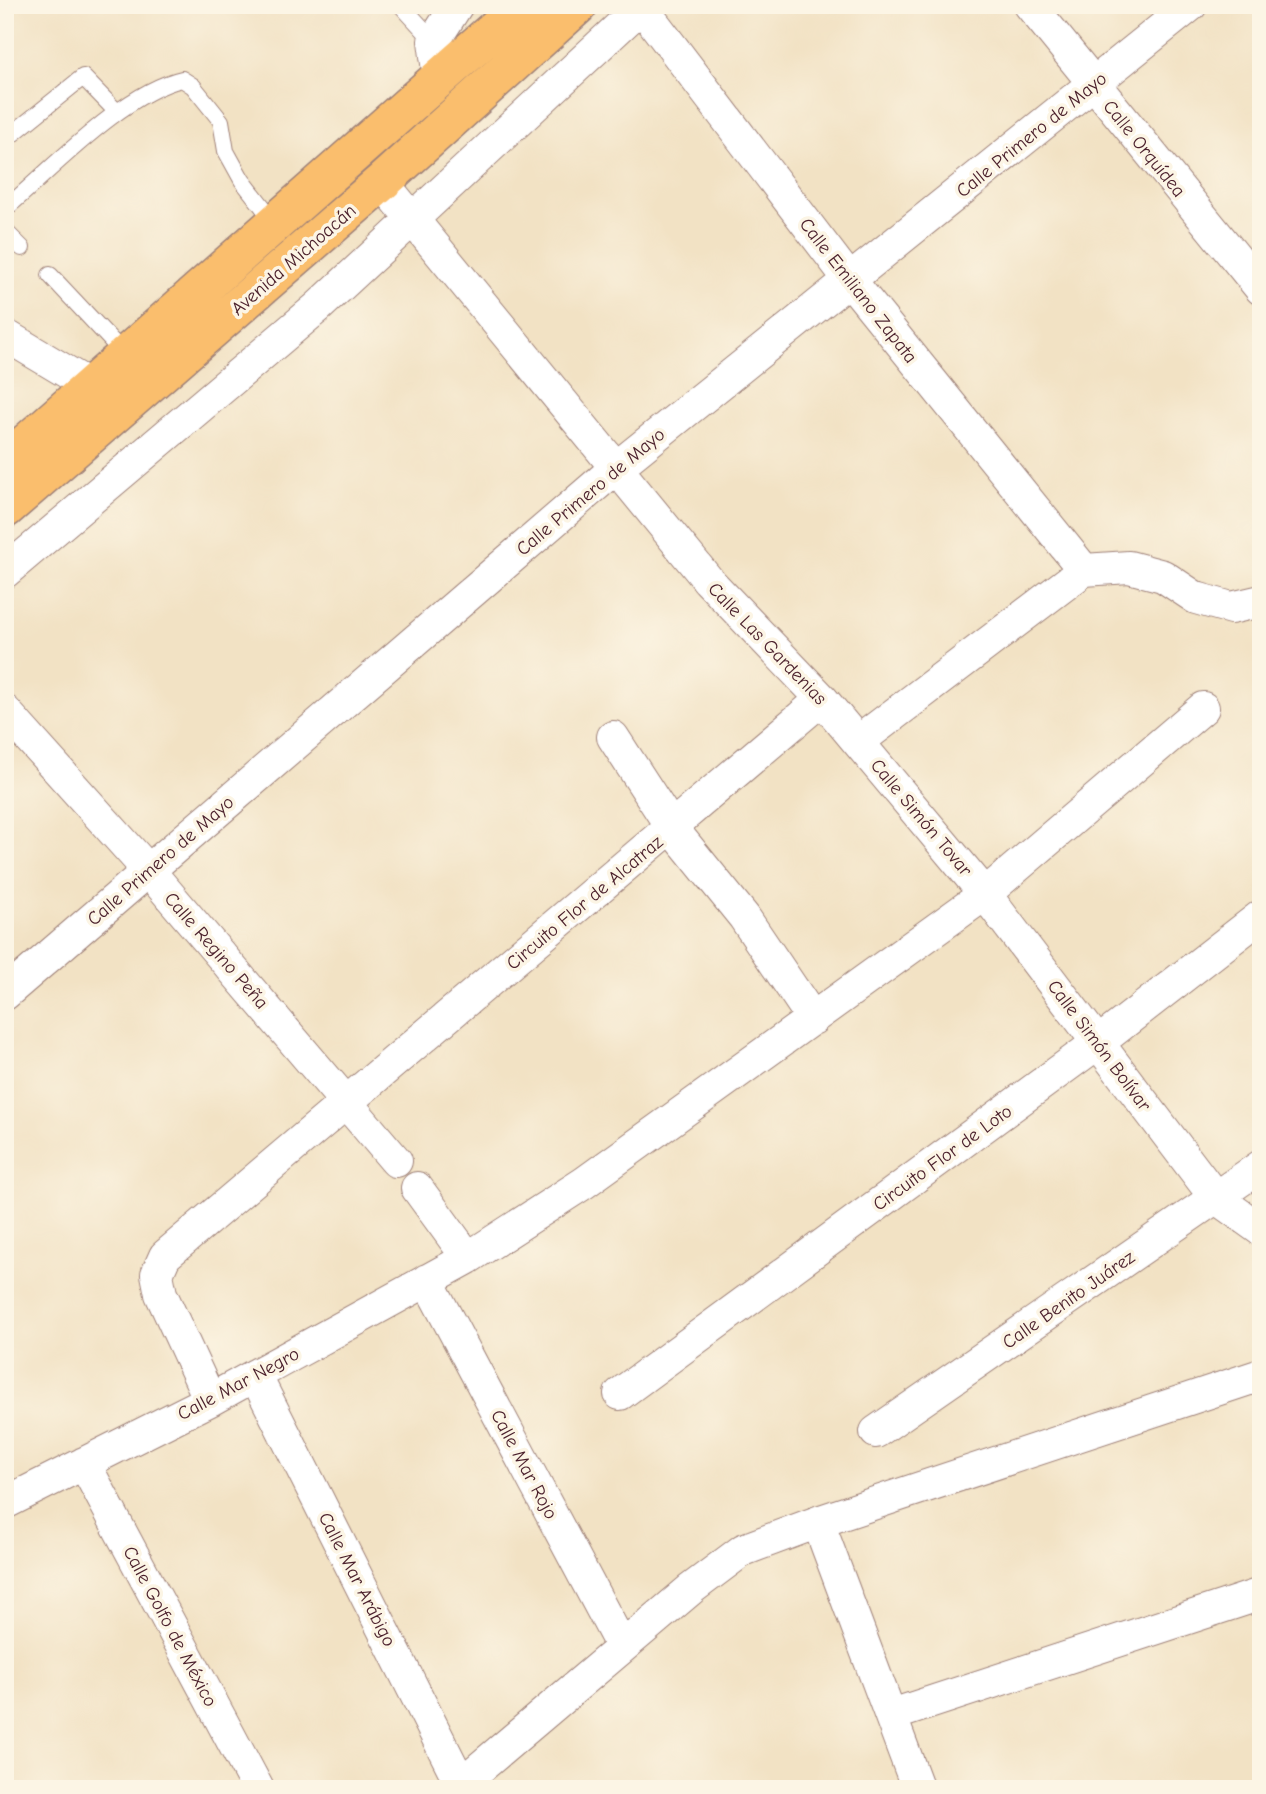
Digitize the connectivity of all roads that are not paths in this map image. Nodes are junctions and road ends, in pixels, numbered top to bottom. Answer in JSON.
{"nodes":[{"id":1,"x":401,"y":5,"type":"edge"},
{"id":2,"x":457,"y":5,"type":"edge"},
{"id":3,"x":522,"y":5,"type":"edge"},
{"id":4,"x":578,"y":5,"type":"edge"},
{"id":5,"x":1030,"y":5,"type":"edge"},
{"id":6,"x":1191,"y":5,"type":"edge"},
{"id":7,"x":641,"y":6,"type":"edge"},
{"id":8,"x":433,"y":41,"type":"junction"},
{"id":9,"x":439,"y":78,"type":"junction"},
{"id":10,"x":1092,"y":85,"type":"junction"},
{"id":11,"x":117,"y":112,"type":"junction"},
{"id":12,"x":5,"y":140,"type":"edge"},
{"id":13,"x":382,"y":182,"type":"junction"},
{"id":14,"x":5,"y":209,"type":"edge"},
{"id":15,"x":414,"y":217,"type":"junction"},
{"id":16,"x":276,"y":224,"type":"junction"},
{"id":17,"x":5,"y":231,"type":"edge"},
{"id":18,"x":22,"y":248,"type":"dead end"},
{"id":19,"x":50,"y":275,"type":"dead end"},
{"id":20,"x":849,"y":279,"type":"junction"},
{"id":21,"x":1261,"y":289,"type":"edge"},
{"id":22,"x":5,"y":335,"type":"edge"},
{"id":23,"x":126,"y":356,"type":"junction"},
{"id":24,"x":92,"y":387,"type":"junction"},
{"id":25,"x":5,"y":462,"type":"edge"},
{"id":26,"x":617,"y":467,"type":"junction"},
{"id":27,"x":5,"y":509,"type":"edge"},
{"id":28,"x":1084,"y":570,"type":"junction"},
{"id":29,"x":5,"y":572,"type":"edge"},
{"id":30,"x":1261,"y":601,"type":"edge"},
{"id":31,"x":822,"y":699,"type":"junction"},
{"id":32,"x":1203,"y":708,"type":"dead end"},
{"id":33,"x":5,"y":711,"type":"edge"},
{"id":34,"x":613,"y":737,"type":"dead end"},
{"id":35,"x":859,"y":741,"type":"junction"},
{"id":36,"x":672,"y":828,"type":"junction"},
{"id":37,"x":148,"y":870,"type":"junction"},
{"id":38,"x":985,"y":894,"type":"junction"},
{"id":39,"x":1261,"y":916,"type":"edge"},
{"id":40,"x":5,"y":994,"type":"edge"},
{"id":41,"x":813,"y":1019,"type":"junction"},
{"id":42,"x":1099,"y":1042,"type":"junction"},
{"id":43,"x":348,"y":1103,"type":"junction"},
{"id":44,"x":396,"y":1161,"type":"dead end"},
{"id":45,"x":1261,"y":1166,"type":"edge"},
{"id":46,"x":417,"y":1188,"type":"dead end"},
{"id":47,"x":1215,"y":1197,"type":"junction"},
{"id":48,"x":1261,"y":1230,"type":"edge"},
{"id":49,"x":468,"y":1258,"type":"junction"},
{"id":50,"x":427,"y":1280,"type":"junction"},
{"id":51,"x":255,"y":1375,"type":"junction"},
{"id":52,"x":1261,"y":1376,"type":"edge"},
{"id":53,"x":620,"y":1394,"type":"dead end"},
{"id":54,"x":210,"y":1400,"type":"junction"},
{"id":55,"x":876,"y":1432,"type":"dead end"},
{"id":56,"x":84,"y":1463,"type":"junction"},
{"id":57,"x":5,"y":1503,"type":"edge"},
{"id":58,"x":818,"y":1522,"type":"junction"},
{"id":59,"x":1261,"y":1594,"type":"edge"},
{"id":60,"x":622,"y":1647,"type":"junction"},
{"id":61,"x":892,"y":1715,"type":"junction"},
{"id":62,"x":458,"y":1786,"type":"edge"},
{"id":63,"x":258,"y":1789,"type":"edge"},
{"id":64,"x":918,"y":1789,"type":"edge"}],
"edges":[{"from":1,"to":8,"type":"lane"},
{"from":2,"to":8,"type":"street"},
{"from":3,"to":9,"type":"main road","name":"Avenida Michoacán"},
{"from":4,"to":13,"type":"main road","name":"Avenida Michoacán"},
{"from":5,"to":10,"type":"street","name":"Calle Orquídea"},
{"from":6,"to":10,"type":"street","name":"Calle Primero de Mayo"},
{"from":7,"to":15,"type":"street"},
{"from":7,"to":20,"type":"street","name":"Calle Emiliano Zapata"},
{"from":8,"to":9,"type":"street"},
{"from":9,"to":16,"type":"main road","name":"Avenida Michoacán"},
{"from":10,"to":20,"type":"street","name":"Calle Primero de Mayo"},
{"from":10,"to":21,"type":"street","name":"Calle Orquídea"},
{"from":11,"to":12,"type":"lane"},
{"from":11,"to":14,"type":"lane"},
{"from":11,"to":16,"type":"lane"},
{"from":13,"to":15,"type":"street","name":"Calle Las Gardenias"},
{"from":13,"to":27,"type":"main road","name":"Avenida Michoacán"},
{"from":15,"to":26,"type":"street","name":"Calle Las Gardenias"},
{"from":15,"to":29,"type":"street"},
{"from":16,"to":23,"type":"main road","name":"Avenida Michoacán"},
{"from":17,"to":18,"type":"lane"},
{"from":19,"to":23,"type":"lane"},
{"from":20,"to":26,"type":"street","name":"Calle Primero de Mayo"},
{"from":20,"to":28,"type":"street","name":"Calle Emiliano Zapata"},
{"from":22,"to":24,"type":"street"},
{"from":23,"to":24,"type":"main road","name":"Avenida Michoacán"},
{"from":24,"to":25,"type":"main road","name":"Avenida Michoacán"},
{"from":26,"to":31,"type":"street","name":"Calle Las Gardenias"},
{"from":26,"to":37,"type":"street","name":"Calle Primero de Mayo"},
{"from":28,"to":30,"type":"street"},
{"from":28,"to":35,"type":"street"},
{"from":31,"to":35,"type":"street","name":"Calle Las Gardenias"},
{"from":31,"to":36,"type":"street"},
{"from":32,"to":38,"type":"street"},
{"from":33,"to":37,"type":"street","name":"Calle Regino Peña"},
{"from":34,"to":36,"type":"street"},
{"from":35,"to":38,"type":"street","name":"Calle Simón Tovar"},
{"from":36,"to":41,"type":"street","name":"Circuito Flor de Alcatraz"},
{"from":36,"to":43,"type":"street","name":"Circuito Flor de Alcatraz"},
{"from":37,"to":40,"type":"street","name":"Calle Primero de Mayo"},
{"from":37,"to":43,"type":"street","name":"Calle Regino Peña"},
{"from":38,"to":41,"type":"street"},
{"from":38,"to":42,"type":"street","name":"Calle Simón Bolívar"},
{"from":39,"to":42,"type":"street","name":"Circuito Flor de Loto"},
{"from":41,"to":49,"type":"street"},
{"from":42,"to":47,"type":"street","name":"Calle Simón Bolívar"},
{"from":42,"to":53,"type":"street","name":"Circuito Flor de Loto"},
{"from":43,"to":44,"type":"street","name":"Calle Regino Peña"},
{"from":43,"to":54,"type":"street","name":"Circuito Flor de Alcatraz"},
{"from":45,"to":47,"type":"street","name":"Calle Benito Juárez"},
{"from":46,"to":49,"type":"street"},
{"from":47,"to":48,"type":"street","name":"Calle Simón Bolívar"},
{"from":47,"to":55,"type":"street","name":"Calle Benito Juárez"},
{"from":49,"to":50,"type":"street","name":"Calle Mar Negro"},
{"from":50,"to":51,"type":"street","name":"Calle Mar Negro"},
{"from":50,"to":60,"type":"street","name":"Calle Mar Rojo"},
{"from":51,"to":54,"type":"street","name":"Calle Mar Negro"},
{"from":51,"to":62,"type":"street","name":"Calle Mar Arábigo"},
{"from":52,"to":58,"type":"street"},
{"from":54,"to":56,"type":"street","name":"Calle Mar Negro"},
{"from":56,"to":57,"type":"street","name":"Calle Mar Negro"},
{"from":56,"to":63,"type":"street","name":"Calle Golfo de México"},
{"from":58,"to":60,"type":"street"},
{"from":58,"to":61,"type":"street"},
{"from":59,"to":61,"type":"street"},
{"from":60,"to":62,"type":"street"},
{"from":61,"to":64,"type":"street"}]}
